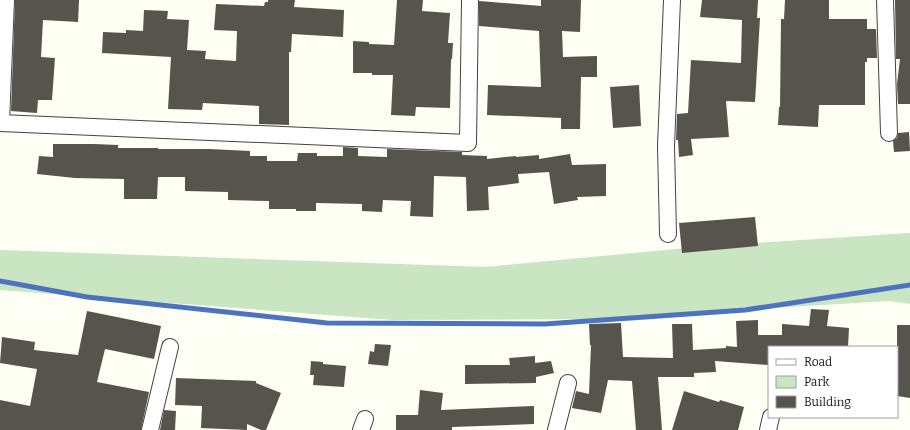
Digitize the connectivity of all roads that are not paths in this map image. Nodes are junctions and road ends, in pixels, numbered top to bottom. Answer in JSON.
{"nodes":[{"id":1,"x":6,"y":0,"type":"edge"},
{"id":2,"x":470,"y":0,"type":"edge"},
{"id":3,"x":672,"y":0,"type":"edge"},
{"id":4,"x":885,"y":0,"type":"edge"},
{"id":5,"x":0,"y":123,"type":"edge"},
{"id":6,"x":889,"y":133,"type":"dead end"},
{"id":7,"x":668,"y":234,"type":"dead end"},
{"id":8,"x":170,"y":347,"type":"dead end"},
{"id":9,"x":568,"y":384,"type":"dead end"},
{"id":10,"x":771,"y":418,"type":"edge"},
{"id":11,"x":150,"y":430,"type":"edge"},
{"id":12,"x":556,"y":430,"type":"edge"},
{"id":13,"x":768,"y":430,"type":"edge"}],
"edges":[{"from":1,"to":5,"type":"street"},
{"from":2,"to":5,"type":"street"},
{"from":3,"to":7,"type":"street"},
{"from":4,"to":6,"type":"street"},
{"from":8,"to":11,"type":"street"},
{"from":9,"to":12,"type":"street"},
{"from":10,"to":13,"type":"street"}]}
